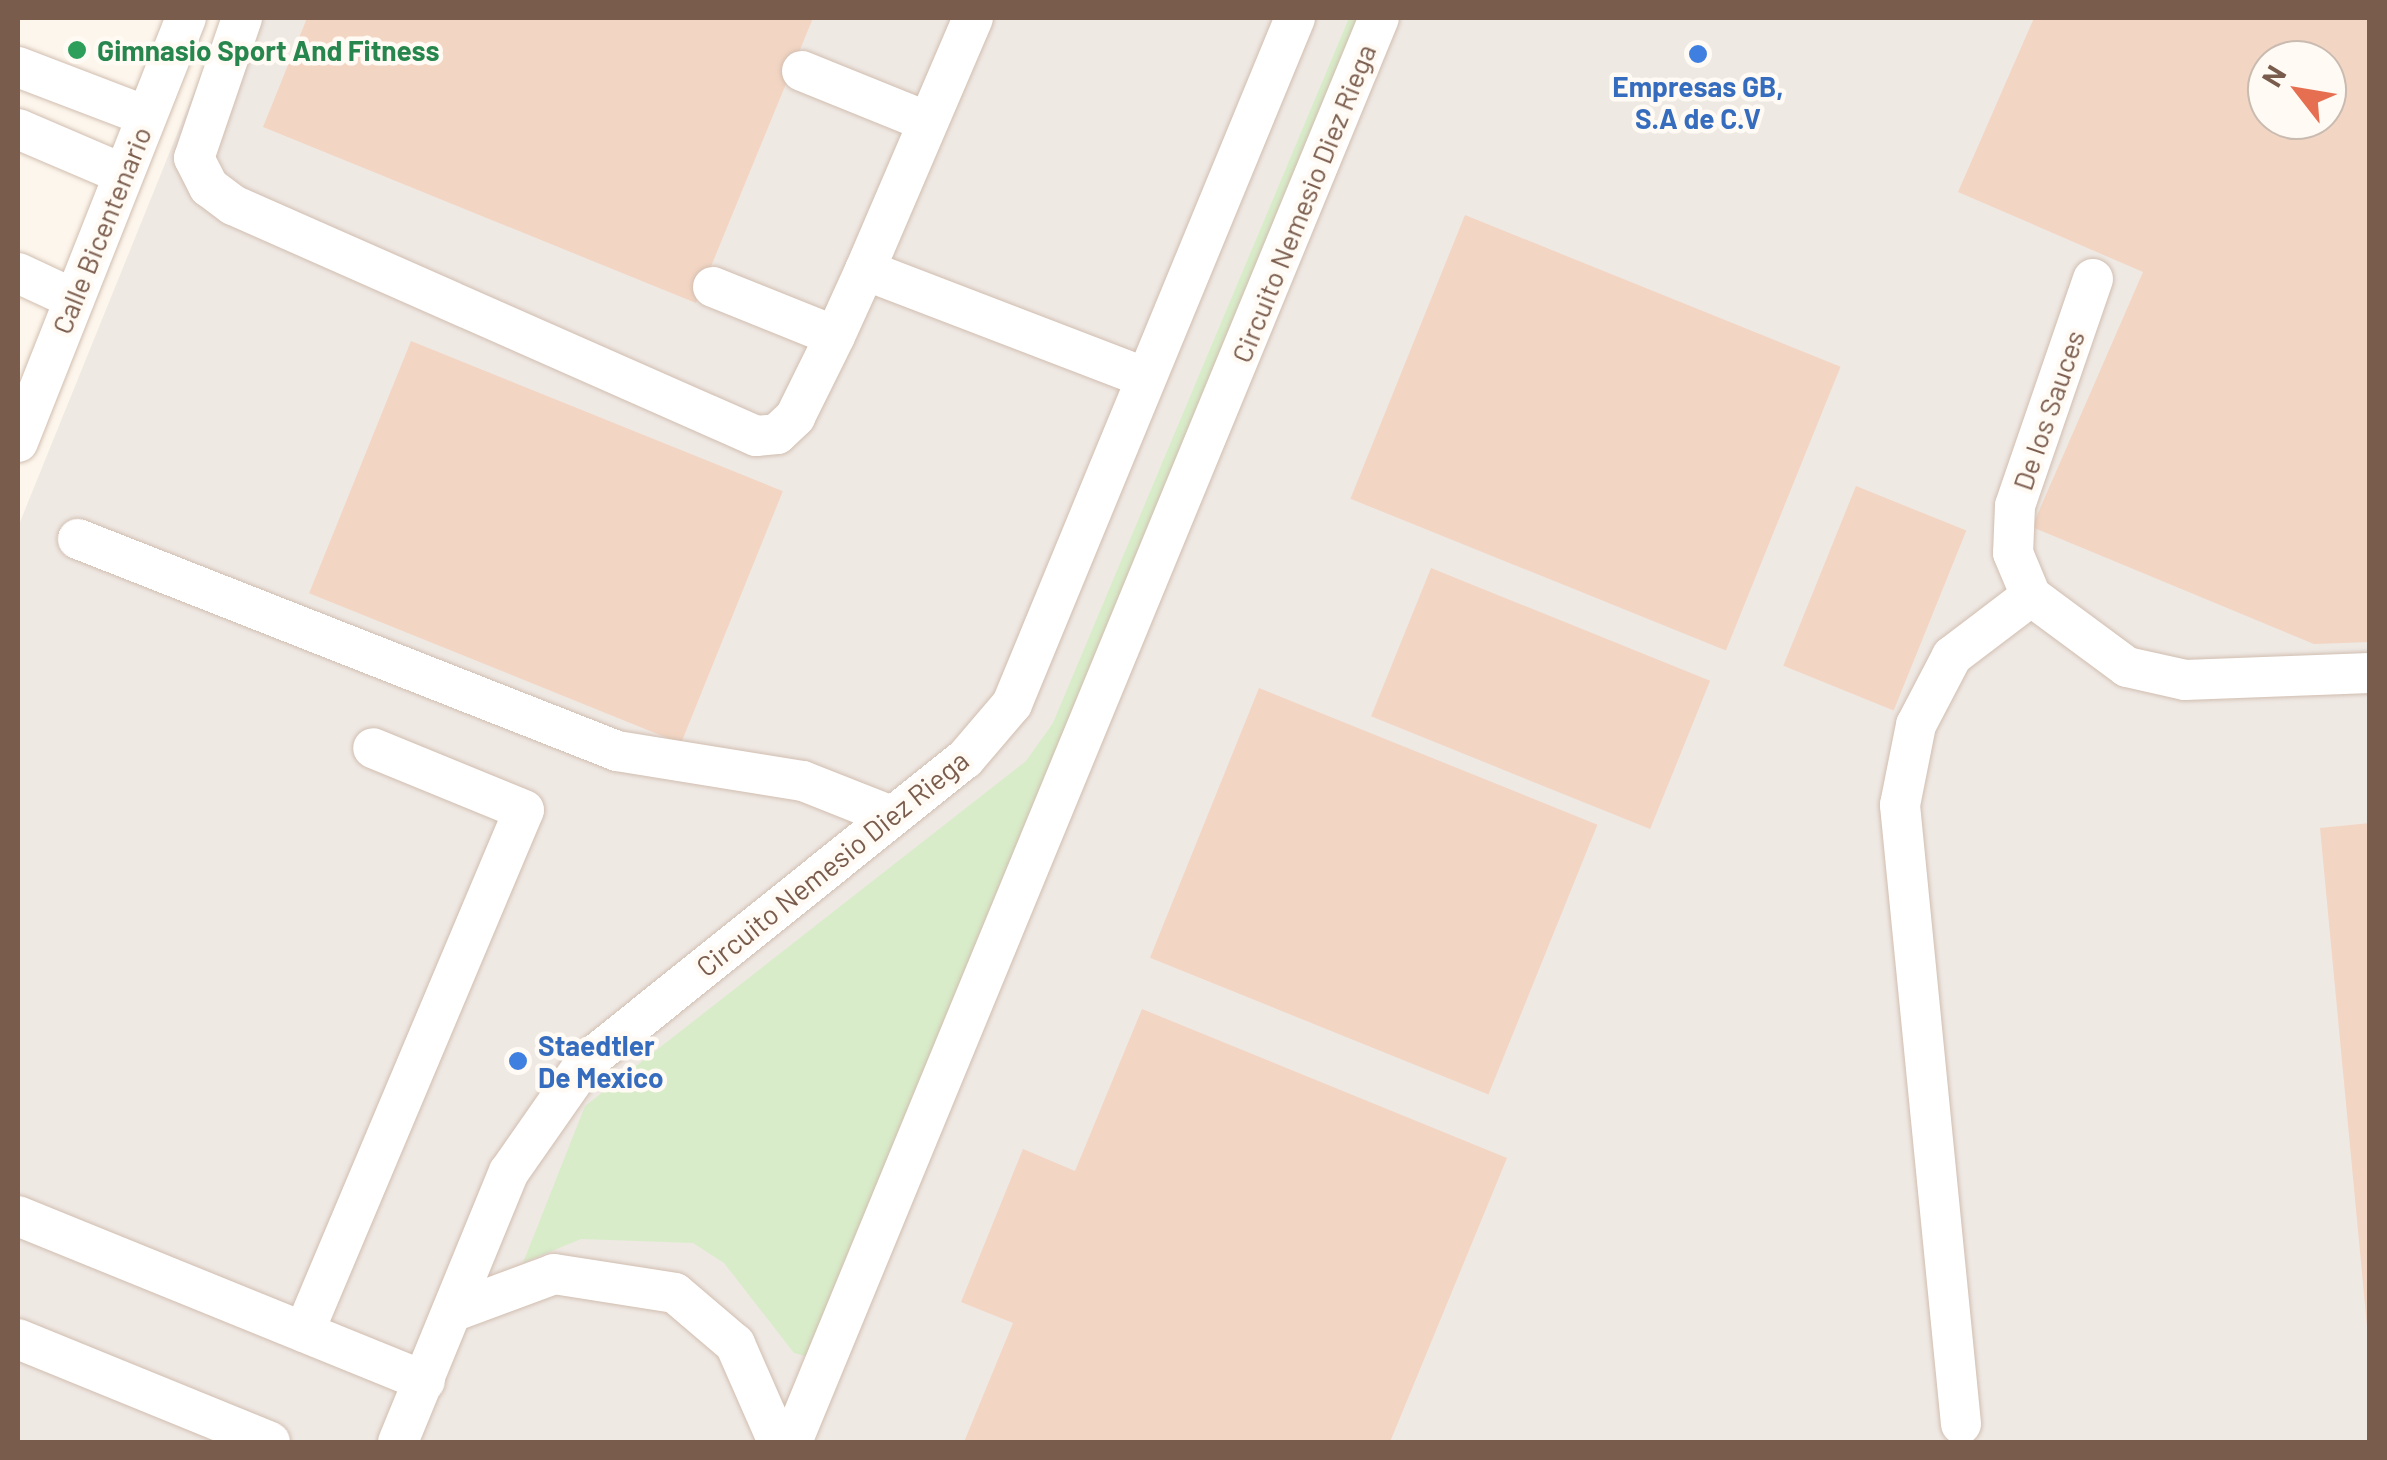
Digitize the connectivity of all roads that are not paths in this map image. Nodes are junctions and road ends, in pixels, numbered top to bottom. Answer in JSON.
{"nodes":[{"id":1,"x":186,"y":18,"type":"edge"},
{"id":2,"x":242,"y":18,"type":"edge"},
{"id":3,"x":972,"y":18,"type":"edge"},
{"id":4,"x":1296,"y":18,"type":"edge"},
{"id":5,"x":1380,"y":18,"type":"edge"},
{"id":6,"x":18,"y":67,"type":"edge"},
{"id":7,"x":802,"y":72,"type":"dead end"},
{"id":8,"x":146,"y":116,"type":"junction"},
{"id":9,"x":926,"y":122,"type":"junction"},
{"id":10,"x":18,"y":130,"type":"edge"},
{"id":11,"x":124,"y":174,"type":"junction"},
{"id":12,"x":865,"y":270,"type":"junction"},
{"id":13,"x":18,"y":273,"type":"edge"},
{"id":14,"x":2093,"y":278,"type":"dead end"},
{"id":15,"x":713,"y":288,"type":"dead end"},
{"id":16,"x":74,"y":299,"type":"junction"},
{"id":17,"x":835,"y":336,"type":"junction"},
{"id":18,"x":1144,"y":377,"type":"junction"},
{"id":19,"x":18,"y":442,"type":"edge"},
{"id":20,"x":78,"y":540,"type":"dead end"},
{"id":21,"x":2031,"y":596,"type":"junction"},
{"id":22,"x":2370,"y":673,"type":"edge"},
{"id":23,"x":373,"y":748,"type":"dead end"},
{"id":24,"x":890,"y":815,"type":"junction"},
{"id":25,"x":18,"y":1216,"type":"edge"},
{"id":26,"x":460,"y":1309,"type":"junction"},
{"id":27,"x":304,"y":1332,"type":"junction"},
{"id":28,"x":18,"y":1339,"type":"edge"},
{"id":29,"x":425,"y":1381,"type":"junction"},
{"id":30,"x":1961,"y":1424,"type":"dead end"},
{"id":31,"x":267,"y":1442,"type":"edge"},
{"id":32,"x":398,"y":1442,"type":"edge"},
{"id":33,"x":778,"y":1442,"type":"edge"},
{"id":34,"x":792,"y":1442,"type":"edge"}],
"edges":[{"from":1,"to":8,"type":"street","name":"Calle Bicentenario"},
{"from":2,"to":17,"type":"street"},
{"from":3,"to":9,"type":"street"},
{"from":4,"to":18,"type":"street","name":"Circuito Nemesio Diez Riega"},
{"from":5,"to":34,"type":"street","name":"Circuito Nemesio Diez Riega"},
{"from":6,"to":8,"type":"street"},
{"from":7,"to":9,"type":"street"},
{"from":8,"to":11,"type":"street","name":"Calle Bicentenario"},
{"from":9,"to":12,"type":"street"},
{"from":10,"to":11,"type":"street"},
{"from":11,"to":16,"type":"street","name":"Calle Bicentenario"},
{"from":12,"to":17,"type":"street"},
{"from":12,"to":18,"type":"street"},
{"from":13,"to":16,"type":"street"},
{"from":14,"to":21,"type":"street","name":"De los Sauces"},
{"from":15,"to":17,"type":"street"},
{"from":16,"to":19,"type":"street","name":"Calle Bicentenario"},
{"from":18,"to":24,"type":"street","name":"Circuito Nemesio Diez Riega"},
{"from":20,"to":24,"type":"street"},
{"from":21,"to":22,"type":"street"},
{"from":21,"to":30,"type":"street"},
{"from":23,"to":27,"type":"street"},
{"from":24,"to":26,"type":"street","name":"Circuito Nemesio Diez Riega"},
{"from":25,"to":27,"type":"street"},
{"from":26,"to":29,"type":"street","name":"Circuito Nemesio Diez Riega"},
{"from":26,"to":33,"type":"street"},
{"from":27,"to":29,"type":"street"},
{"from":28,"to":31,"type":"street"},
{"from":29,"to":32,"type":"street","name":"Circuito Nemesio Diez Riega"}]}
